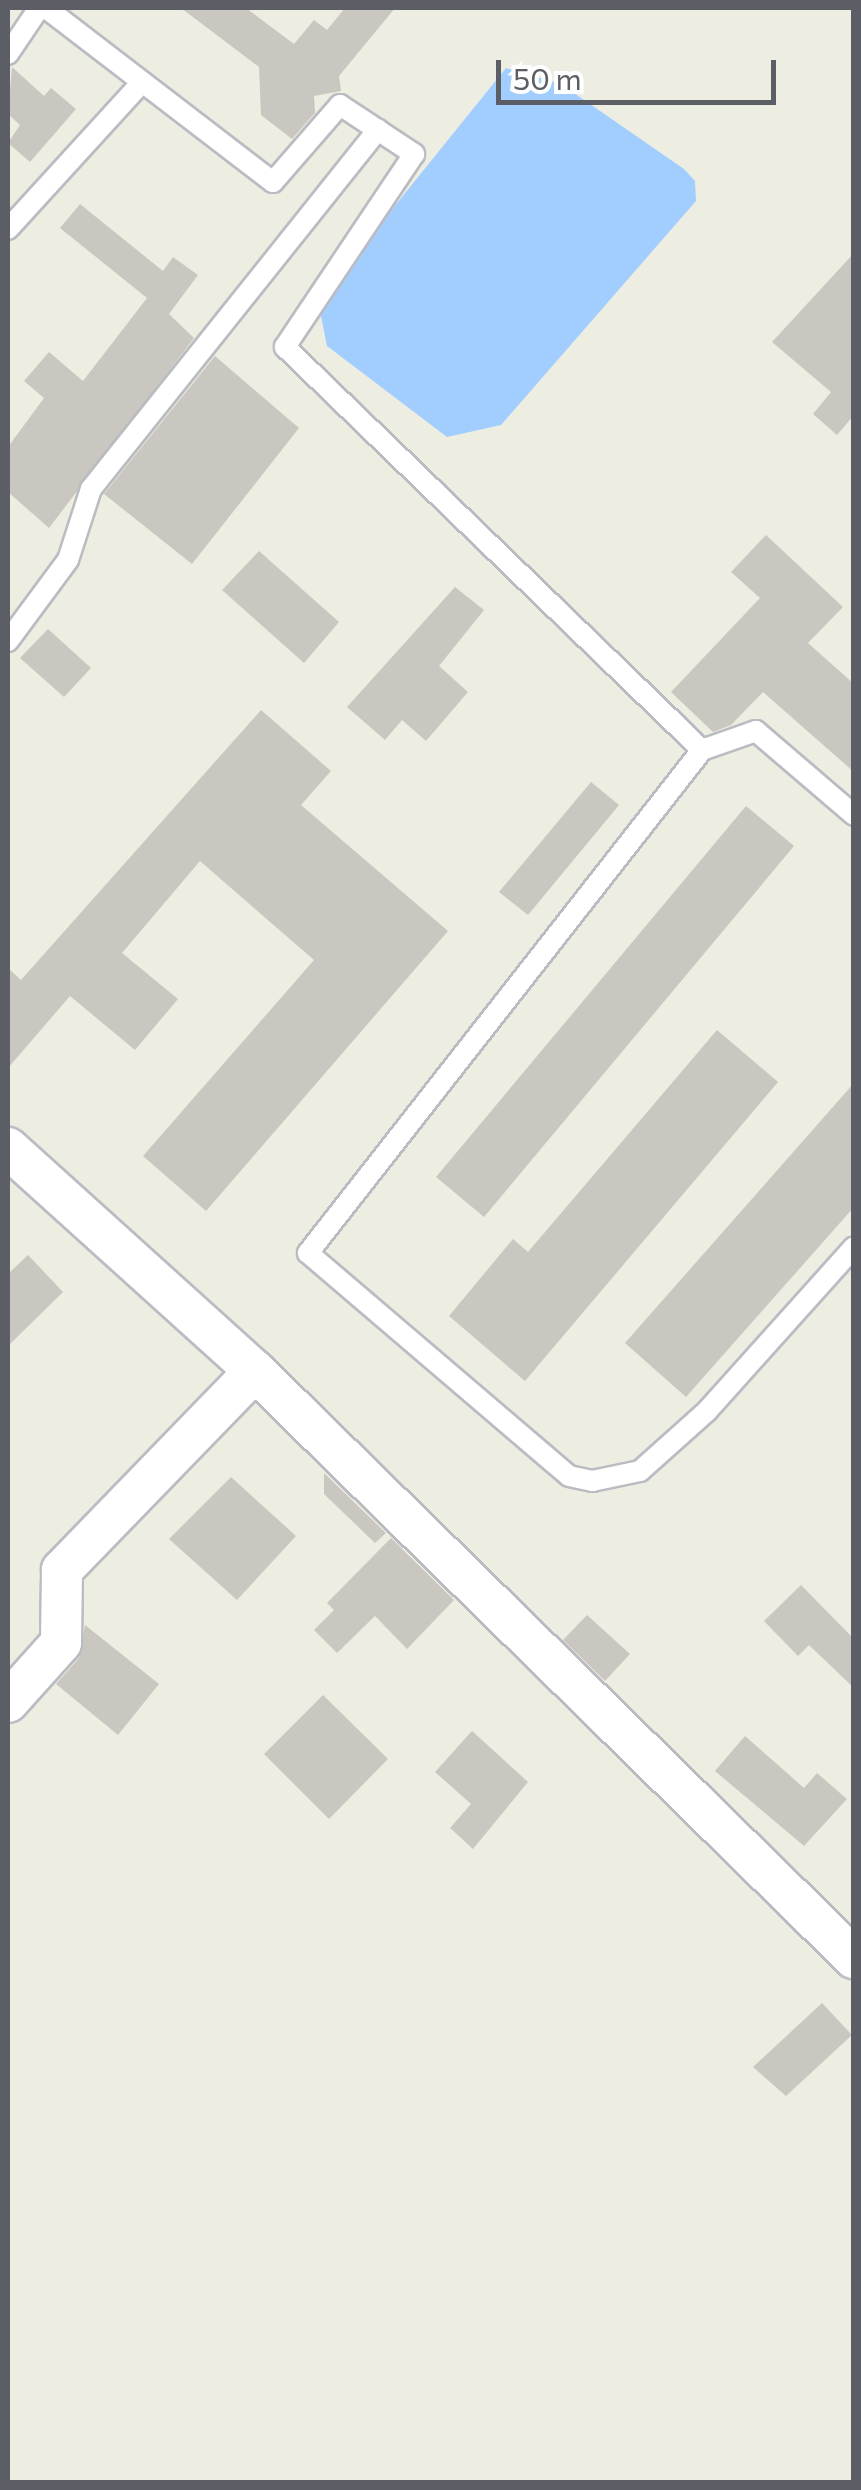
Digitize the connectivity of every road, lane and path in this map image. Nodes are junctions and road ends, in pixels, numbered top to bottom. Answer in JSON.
{"nodes":[{"id":1,"x":42,"y":8,"type":"edge"},
{"id":2,"x":8,"y":54,"type":"edge"},
{"id":3,"x":142,"y":82,"type":"junction"},
{"id":4,"x":378,"y":130,"type":"junction"},
{"id":5,"x":8,"y":229,"type":"edge"},
{"id":6,"x":8,"y":641,"type":"edge"},
{"id":7,"x":702,"y":750,"type":"junction"},
{"id":8,"x":854,"y":815,"type":"edge"},
{"id":9,"x":8,"y":1148,"type":"edge"},
{"id":10,"x":854,"y":1247,"type":"edge"},
{"id":11,"x":256,"y":1371,"type":"junction"},
{"id":12,"x":8,"y":1702,"type":"edge"},
{"id":13,"x":854,"y":1958,"type":"edge"}],
"edges":[{"from":1,"to":2,"type":"lane"},
{"from":1,"to":3,"type":"lane"},
{"from":3,"to":4,"type":"lane"},
{"from":3,"to":5,"type":"lane"},
{"from":4,"to":6,"type":"lane"},
{"from":4,"to":7,"type":"lane"},
{"from":7,"to":8,"type":"lane"},
{"from":7,"to":10,"type":"lane"},
{"from":9,"to":11,"type":"street"},
{"from":11,"to":12,"type":"street"},
{"from":11,"to":13,"type":"street"}]}
